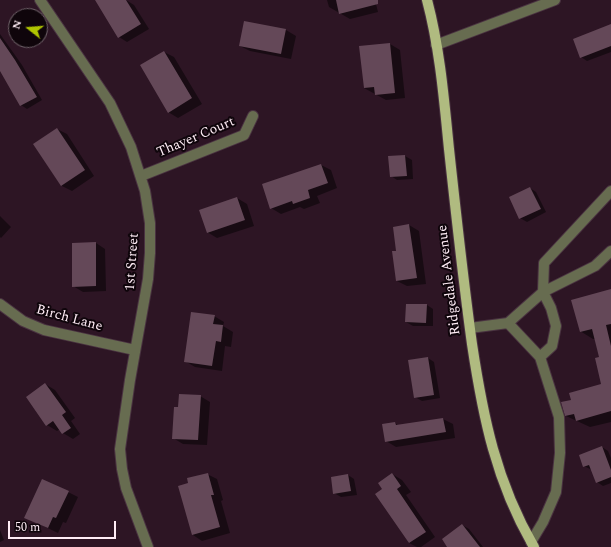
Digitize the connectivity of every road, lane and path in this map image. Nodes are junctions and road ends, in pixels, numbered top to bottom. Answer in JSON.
{"nodes":[{"id":1,"x":40,"y":0,"type":"edge"},
{"id":2,"x":427,"y":0,"type":"edge"},
{"id":3,"x":555,"y":0,"type":"edge"},
{"id":4,"x":436,"y":45,"type":"junction"},
{"id":5,"x":253,"y":116,"type":"dead end"},
{"id":6,"x":141,"y":176,"type":"junction"},
{"id":7,"x":611,"y":191,"type":"edge"},
{"id":8,"x":610,"y":253,"type":"edge"},
{"id":9,"x":543,"y":292,"type":"junction"},
{"id":10,"x":0,"y":304,"type":"edge"},
{"id":11,"x":508,"y":323,"type":"junction"},
{"id":12,"x":470,"y":328,"type":"junction"},
{"id":13,"x":135,"y":350,"type":"junction"},
{"id":14,"x":540,"y":357,"type":"junction"},
{"id":15,"x":532,"y":545,"type":"edge"},
{"id":16,"x":148,"y":547,"type":"edge"}],
"edges":[{"from":1,"to":6,"type":"street","name":"1st Street"},
{"from":2,"to":4,"type":"main road","name":"Ridgedale Avenue"},
{"from":3,"to":4,"type":"street"},
{"from":4,"to":12,"type":"main road","name":"Ridgedale Avenue"},
{"from":5,"to":6,"type":"street","name":"Thayer Court"},
{"from":6,"to":13,"type":"street","name":"1st Street"},
{"from":7,"to":9,"type":"street"},
{"from":8,"to":9,"type":"street"},
{"from":9,"to":11,"type":"street"},
{"from":9,"to":14,"type":"street"},
{"from":10,"to":13,"type":"street","name":"Birch Lane"},
{"from":11,"to":12,"type":"street"},
{"from":11,"to":14,"type":"street"},
{"from":12,"to":15,"type":"main road","name":"Ridgedale Avenue"},
{"from":13,"to":16,"type":"street","name":"1st Street"},
{"from":14,"to":15,"type":"street"}]}
